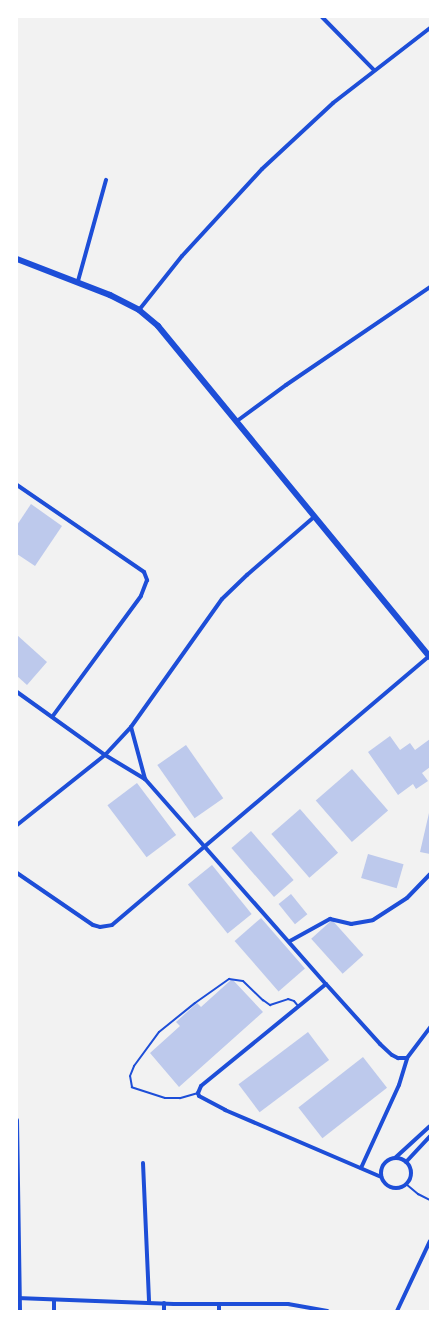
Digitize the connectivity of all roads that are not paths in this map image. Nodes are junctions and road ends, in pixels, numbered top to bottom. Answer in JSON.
{"nodes":[{"id":1,"x":322,"y":17,"type":"edge"},
{"id":2,"x":430,"y":28,"type":"edge"},
{"id":3,"x":374,"y":70,"type":"junction"},
{"id":4,"x":106,"y":180,"type":"dead end"},
{"id":5,"x":17,"y":259,"type":"edge"},
{"id":6,"x":78,"y":281,"type":"junction"},
{"id":7,"x":430,"y":287,"type":"edge"},
{"id":8,"x":139,"y":310,"type":"junction"},
{"id":9,"x":237,"y":421,"type":"junction"},
{"id":10,"x":17,"y":485,"type":"edge"},
{"id":11,"x":314,"y":517,"type":"junction"},
{"id":12,"x":429,"y":656,"type":"edge"},
{"id":13,"x":17,"y":692,"type":"edge"},
{"id":14,"x":52,"y":717,"type":"junction"},
{"id":15,"x":131,"y":727,"type":"junction"},
{"id":16,"x":105,"y":755,"type":"junction"},
{"id":17,"x":146,"y":779,"type":"junction"},
{"id":18,"x":17,"y":825,"type":"edge"},
{"id":19,"x":204,"y":848,"type":"junction"},
{"id":20,"x":17,"y":872,"type":"edge"},
{"id":21,"x":430,"y":874,"type":"edge"},
{"id":22,"x":290,"y":941,"type":"junction"},
{"id":23,"x":326,"y":984,"type":"junction"},
{"id":24,"x":298,"y":1006,"type":"junction"},
{"id":25,"x":430,"y":1026,"type":"edge"},
{"id":26,"x":407,"y":1058,"type":"junction"},
{"id":27,"x":198,"y":1093,"type":"junction"},
{"id":28,"x":17,"y":1120,"type":"edge"},
{"id":29,"x":430,"y":1126,"type":"edge"},
{"id":30,"x":430,"y":1136,"type":"edge"},
{"id":31,"x":395,"y":1158,"type":"junction"},
{"id":32,"x":406,"y":1162,"type":"junction"},
{"id":33,"x":143,"y":1163,"type":"dead end"},
{"id":34,"x":361,"y":1168,"type":"junction"},
{"id":35,"x":381,"y":1177,"type":"junction"},
{"id":36,"x":406,"y":1184,"type":"junction"},
{"id":37,"x":430,"y":1200,"type":"edge"},
{"id":38,"x":430,"y":1241,"type":"edge"},
{"id":39,"x":18,"y":1298,"type":"edge"},
{"id":40,"x":54,"y":1300,"type":"junction"},
{"id":41,"x":149,"y":1303,"type":"junction"},
{"id":42,"x":164,"y":1303,"type":"junction"},
{"id":43,"x":219,"y":1304,"type":"junction"},
{"id":44,"x":313,"y":1309,"type":"edge"},
{"id":45,"x":20,"y":1311,"type":"edge"},
{"id":46,"x":54,"y":1311,"type":"edge"},
{"id":47,"x":164,"y":1311,"type":"edge"},
{"id":48,"x":219,"y":1311,"type":"edge"},
{"id":49,"x":327,"y":1311,"type":"edge"},
{"id":50,"x":397,"y":1311,"type":"edge"}],
"edges":[{"from":1,"to":3,"type":"street"},
{"from":2,"to":3,"type":"street"},
{"from":3,"to":8,"type":"street"},
{"from":4,"to":6,"type":"street"},
{"from":5,"to":6,"type":"main road"},
{"from":6,"to":8,"type":"main road"},
{"from":7,"to":9,"type":"street"},
{"from":8,"to":9,"type":"main road"},
{"from":9,"to":11,"type":"main road"},
{"from":10,"to":14,"type":"street"},
{"from":11,"to":12,"type":"main road"},
{"from":11,"to":15,"type":"street"},
{"from":12,"to":19,"type":"street"},
{"from":13,"to":14,"type":"street"},
{"from":14,"to":16,"type":"street"},
{"from":15,"to":16,"type":"street"},
{"from":15,"to":17,"type":"street"},
{"from":16,"to":17,"type":"street"},
{"from":16,"to":18,"type":"street"},
{"from":17,"to":19,"type":"street"},
{"from":19,"to":20,"type":"street"},
{"from":19,"to":22,"type":"street"},
{"from":21,"to":22,"type":"street"},
{"from":22,"to":23,"type":"street"},
{"from":23,"to":24,"type":"street"},
{"from":23,"to":26,"type":"street"},
{"from":24,"to":27,"type":"street"},
{"from":24,"to":27,"type":"lane"},
{"from":25,"to":26,"type":"street"},
{"from":26,"to":34,"type":"street"},
{"from":27,"to":34,"type":"street"},
{"from":28,"to":39,"type":"street"},
{"from":29,"to":31,"type":"street"},
{"from":30,"to":32,"type":"street"},
{"from":31,"to":32,"type":"street"},
{"from":31,"to":35,"type":"street"},
{"from":32,"to":36,"type":"street"},
{"from":33,"to":41,"type":"street"},
{"from":34,"to":35,"type":"street"},
{"from":35,"to":36,"type":"street"},
{"from":36,"to":37,"type":"lane"},
{"from":38,"to":50,"type":"street"},
{"from":39,"to":40,"type":"street"},
{"from":39,"to":45,"type":"street"},
{"from":40,"to":41,"type":"street"},
{"from":40,"to":46,"type":"street"},
{"from":41,"to":42,"type":"street"},
{"from":42,"to":43,"type":"street"},
{"from":42,"to":47,"type":"street"},
{"from":43,"to":44,"type":"street"},
{"from":43,"to":48,"type":"street"},
{"from":44,"to":49,"type":"street"}]}
